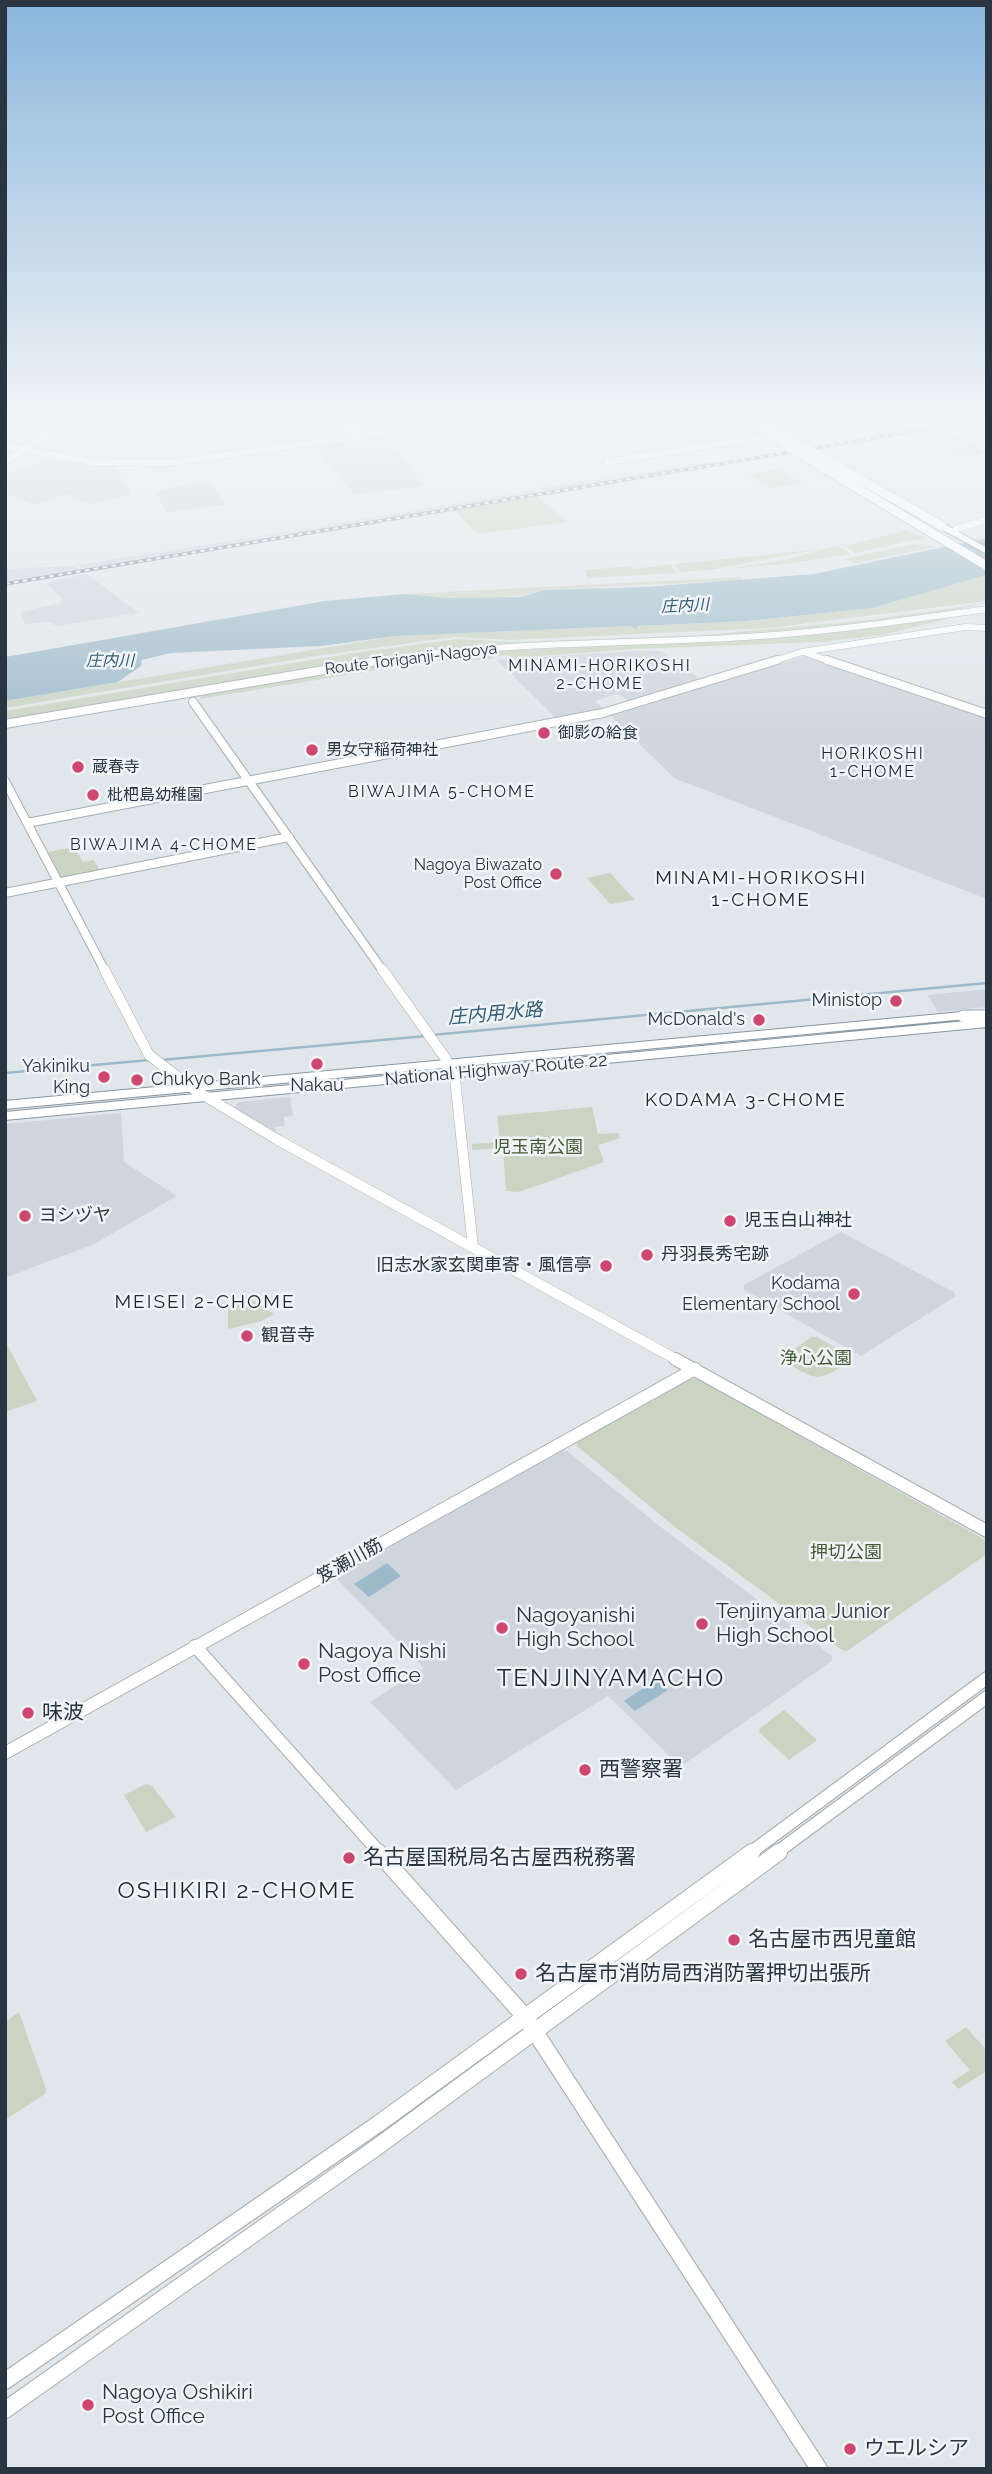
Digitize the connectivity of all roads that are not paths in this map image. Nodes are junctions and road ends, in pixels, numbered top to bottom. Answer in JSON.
{"nodes":[{"id":1,"x":931,"y":531,"type":"edge"},
{"id":2,"x":933,"y":531,"type":"edge"},
{"id":3,"x":958,"y":531,"type":"edge"},
{"id":4,"x":960,"y":531,"type":"edge"},
{"id":5,"x":987,"y":546,"type":"edge"},
{"id":6,"x":987,"y":552,"type":"edge"},
{"id":7,"x":987,"y":564,"type":"edge"},
{"id":8,"x":987,"y":607,"type":"edge"},
{"id":9,"x":987,"y":628,"type":"edge"},
{"id":10,"x":802,"y":652,"type":"junction"},
{"id":11,"x":193,"y":702,"type":"dead end"},
{"id":12,"x":987,"y":714,"type":"edge"},
{"id":13,"x":5,"y":724,"type":"edge"},
{"id":14,"x":5,"y":781,"type":"edge"},
{"id":15,"x":249,"y":781,"type":"junction"},
{"id":16,"x":27,"y":823,"type":"junction"},
{"id":17,"x":289,"y":837,"type":"junction"},
{"id":18,"x":58,"y":882,"type":"junction"},
{"id":19,"x":5,"y":893,"type":"edge"},
{"id":20,"x":987,"y":1015,"type":"edge"},
{"id":21,"x":987,"y":1023,"type":"edge"},
{"id":22,"x":451,"y":1069,"type":"junction"},
{"id":23,"x":190,"y":1088,"type":"junction"},
{"id":24,"x":205,"y":1097,"type":"junction"},
{"id":25,"x":5,"y":1105,"type":"edge"},
{"id":26,"x":5,"y":1116,"type":"edge"},
{"id":27,"x":473,"y":1247,"type":"junction"},
{"id":28,"x":695,"y":1369,"type":"junction"},
{"id":29,"x":987,"y":1531,"type":"edge"},
{"id":30,"x":195,"y":1646,"type":"junction"},
{"id":31,"x":987,"y":1678,"type":"edge"},
{"id":32,"x":987,"y":1697,"type":"edge"},
{"id":33,"x":5,"y":1753,"type":"edge"},
{"id":34,"x":526,"y":2018,"type":"junction"},
{"id":35,"x":536,"y":2033,"type":"junction"},
{"id":36,"x":5,"y":2381,"type":"edge"},
{"id":37,"x":5,"y":2410,"type":"edge"},
{"id":38,"x":819,"y":2469,"type":"edge"}],
"edges":[{"from":1,"to":7,"type":"highway","bridge":true},
{"from":2,"to":7,"type":"highway","bridge":true},
{"from":3,"to":6,"type":"highway"},
{"from":4,"to":5,"type":"highway"},
{"from":8,"to":13,"type":"street","name":"Route Toriganji-Nagoya"},
{"from":9,"to":10,"type":"street"},
{"from":10,"to":12,"type":"street"},
{"from":10,"to":15,"type":"street"},
{"from":11,"to":15,"type":"street"},
{"from":14,"to":16,"type":"street"},
{"from":15,"to":16,"type":"street"},
{"from":15,"to":17,"type":"street"},
{"from":16,"to":18,"type":"street"},
{"from":17,"to":18,"type":"street"},
{"from":17,"to":22,"type":"street"},
{"from":18,"to":19,"type":"street"},
{"from":18,"to":23,"type":"street"},
{"from":20,"to":22,"type":"highway","name":"National Highway Route 22"},
{"from":21,"to":22,"type":"highway","name":"National Highway Route 22"},
{"from":22,"to":23,"type":"highway","name":"National Highway Route 22"},
{"from":22,"to":24,"type":"highway","name":"National Highway Route 22"},
{"from":22,"to":27,"type":"street"},
{"from":23,"to":24,"type":"street"},
{"from":23,"to":25,"type":"highway","name":"National Highway Route 22"},
{"from":24,"to":26,"type":"highway","name":"National Highway Route 22"},
{"from":24,"to":27,"type":"street"},
{"from":27,"to":28,"type":"street"},
{"from":28,"to":29,"type":"street"},
{"from":28,"to":30,"type":"street","name":"笈瀬川筋"},
{"from":30,"to":33,"type":"street","name":"笈瀬川筋"},
{"from":30,"to":34,"type":"street"},
{"from":31,"to":34,"type":"street"},
{"from":32,"to":35,"type":"street"},
{"from":34,"to":35,"type":"street"},
{"from":34,"to":36,"type":"street"},
{"from":35,"to":37,"type":"street"},
{"from":35,"to":38,"type":"street"}]}
